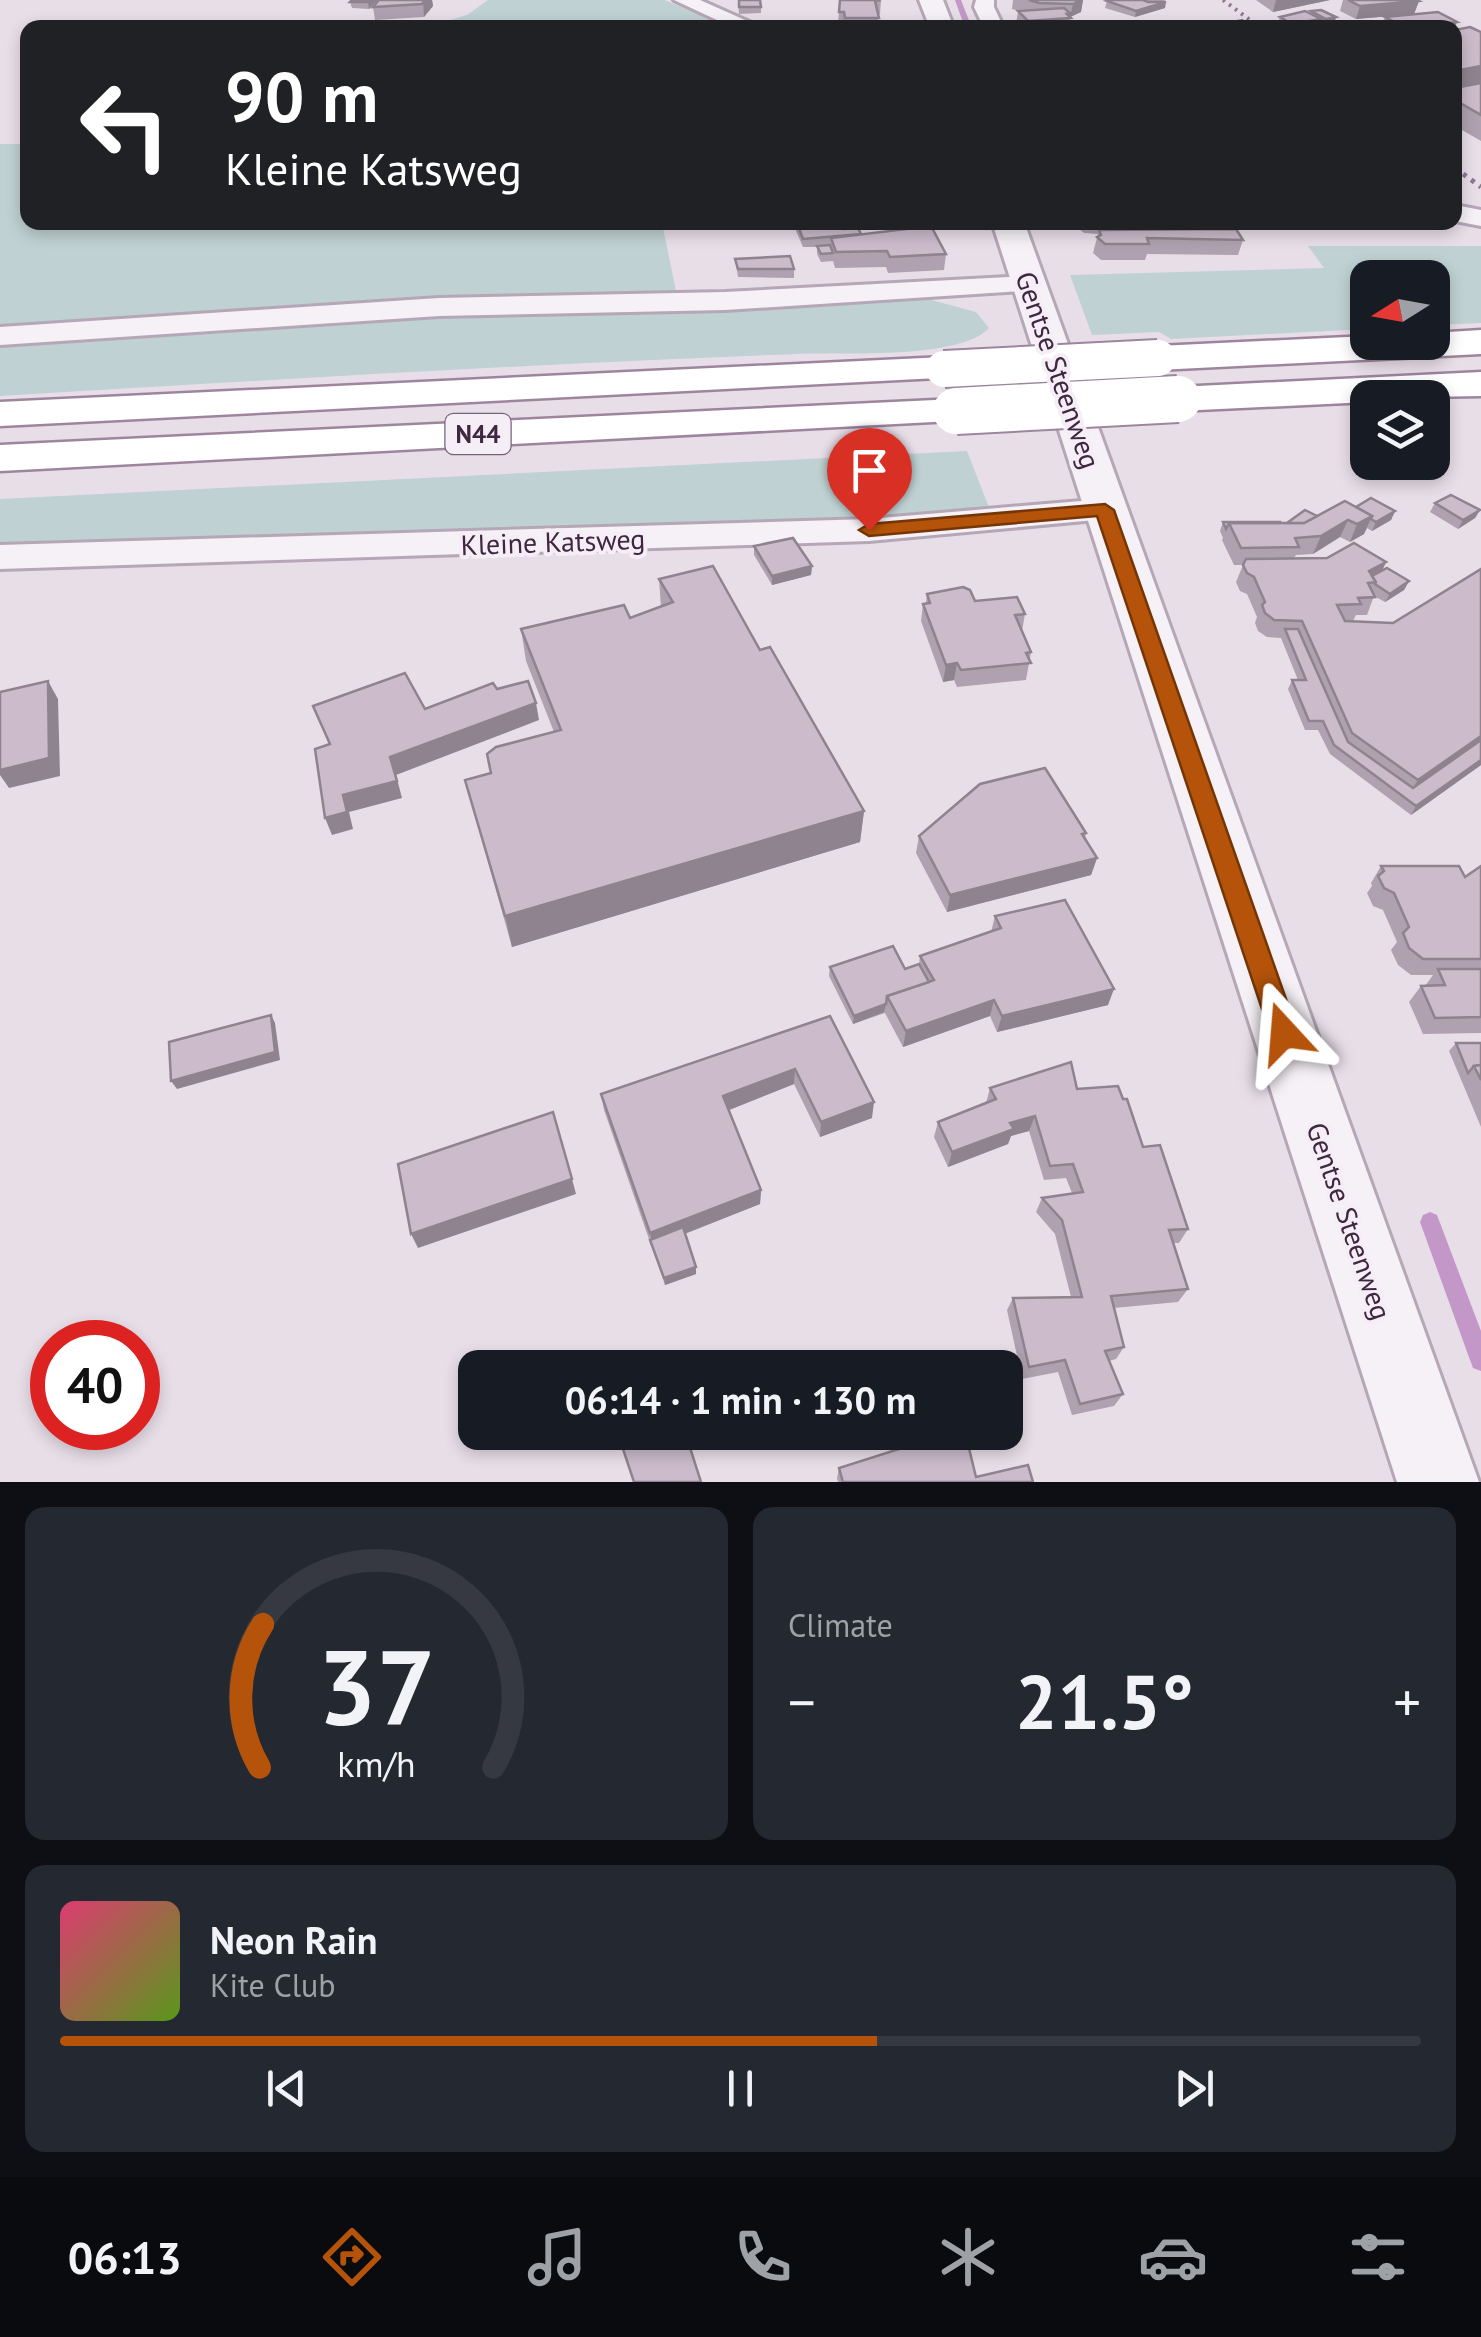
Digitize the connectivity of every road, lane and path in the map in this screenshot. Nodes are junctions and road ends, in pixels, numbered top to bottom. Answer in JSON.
{"nodes":[{"id":1,"x":683,"y":0,"type":"edge"},
{"id":2,"x":733,"y":20,"type":"edge"},
{"id":3,"x":1011,"y":230,"type":"edge"},
{"id":4,"x":1028,"y":284,"type":"junction"},
{"id":5,"x":0,"y":336,"type":"edge"},
{"id":6,"x":1481,"y":342,"type":"edge"},
{"id":7,"x":1481,"y":384,"type":"edge"},
{"id":8,"x":0,"y":414,"type":"edge"},
{"id":9,"x":0,"y":458,"type":"edge"},
{"id":10,"x":1105,"y":510,"type":"junction"},
{"id":11,"x":0,"y":557,"type":"edge"},
{"id":12,"x":1438,"y":1482,"type":"edge"}],
"edges":[{"from":1,"to":2,"type":"street"},
{"from":3,"to":4,"type":"street","name":"Gentse Steenweg"},
{"from":4,"to":5,"type":"street"},
{"from":4,"to":10,"type":"street","name":"Gentse Steenweg"},
{"from":6,"to":8,"type":"highway","number":"N44","bridge":true},
{"from":7,"to":9,"type":"highway","number":"N44","bridge":true},
{"from":10,"to":11,"type":"street","name":"Kleine Katsweg"},
{"from":10,"to":12,"type":"street","name":"Gentse Steenweg"}]}
